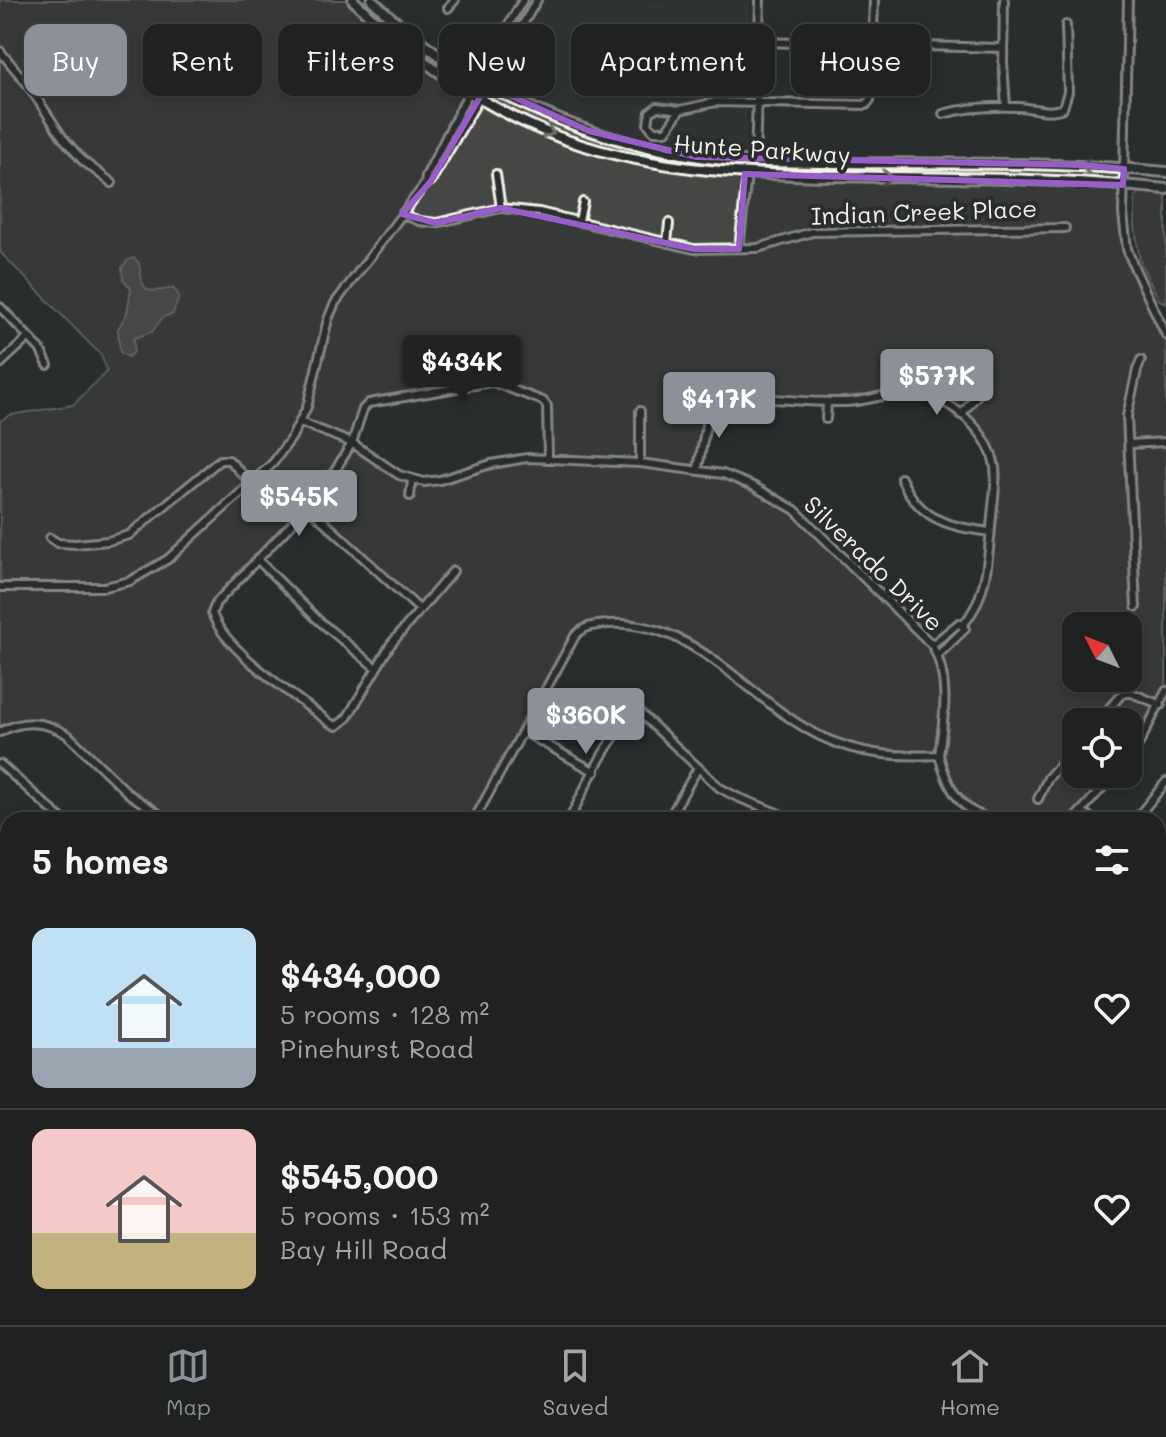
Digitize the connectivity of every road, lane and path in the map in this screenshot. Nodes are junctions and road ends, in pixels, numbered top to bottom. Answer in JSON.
{"nodes":[{"id":1,"x":353,"y":0,"type":"edge"},
{"id":2,"x":372,"y":0,"type":"edge"},
{"id":3,"x":455,"y":0,"type":"edge"},
{"id":4,"x":523,"y":0,"type":"edge"},
{"id":5,"x":537,"y":0,"type":"edge"},
{"id":6,"x":760,"y":0,"type":"edge"},
{"id":7,"x":874,"y":0,"type":"edge"},
{"id":8,"x":1004,"y":0,"type":"edge"},
{"id":9,"x":1128,"y":0,"type":"edge"},
{"id":10,"x":448,"y":8,"type":"dead end"},
{"id":11,"x":509,"y":24,"type":"edge"},
{"id":12,"x":523,"y":24,"type":"edge"},
{"id":13,"x":759,"y":24,"type":"edge"},
{"id":14,"x":873,"y":24,"type":"edge"},
{"id":15,"x":1066,"y":25,"type":"dead end"},
{"id":16,"x":930,"y":47,"type":"edge"},
{"id":17,"x":1003,"y":48,"type":"junction"},
{"id":18,"x":0,"y":51,"type":"edge"},
{"id":19,"x":439,"y":54,"type":"edge"},
{"id":20,"x":439,"y":71,"type":"edge"},
{"id":21,"x":467,"y":96,"type":"edge"},
{"id":22,"x":476,"y":96,"type":"edge"},
{"id":23,"x":509,"y":96,"type":"edge"},
{"id":24,"x":758,"y":96,"type":"edge"},
{"id":25,"x":870,"y":96,"type":"edge"},
{"id":26,"x":479,"y":98,"type":"junction"},
{"id":27,"x":758,"y":103,"type":"junction"},
{"id":28,"x":1006,"y":107,"type":"junction"},
{"id":29,"x":680,"y":110,"type":"junction"},
{"id":30,"x":943,"y":114,"type":"dead end"},
{"id":31,"x":755,"y":161,"type":"junction"},
{"id":32,"x":1124,"y":169,"type":"junction"},
{"id":33,"x":1166,"y":172,"type":"edge"},
{"id":34,"x":496,"y":174,"type":"dead end"},
{"id":35,"x":747,"y":174,"type":"junction"},
{"id":36,"x":112,"y":183,"type":"dead end"},
{"id":37,"x":425,"y":184,"type":"junction"},
{"id":38,"x":1123,"y":185,"type":"junction"},
{"id":39,"x":1166,"y":189,"type":"edge"},
{"id":40,"x":583,"y":202,"type":"dead end"},
{"id":41,"x":501,"y":208,"type":"junction"},
{"id":42,"x":402,"y":214,"type":"junction"},
{"id":43,"x":579,"y":221,"type":"junction"},
{"id":44,"x":669,"y":223,"type":"dead end"},
{"id":45,"x":1065,"y":228,"type":"dead end"},
{"id":46,"x":667,"y":243,"type":"junction"},
{"id":47,"x":739,"y":249,"type":"junction"},
{"id":48,"x":0,"y":307,"type":"edge"},
{"id":49,"x":1166,"y":312,"type":"edge"},
{"id":50,"x":1158,"y":316,"type":"junction"},
{"id":51,"x":1166,"y":335,"type":"edge"},
{"id":52,"x":28,"y":338,"type":"junction"},
{"id":53,"x":1141,"y":360,"type":"dead end"},
{"id":54,"x":0,"y":364,"type":"edge"},
{"id":55,"x":48,"y":365,"type":"dead end"},
{"id":56,"x":982,"y":389,"type":"dead end"},
{"id":57,"x":827,"y":402,"type":"junction"},
{"id":58,"x":640,"y":411,"type":"dead end"},
{"id":59,"x":961,"y":415,"type":"junction"},
{"id":60,"x":826,"y":419,"type":"dead end"},
{"id":61,"x":300,"y":422,"type":"junction"},
{"id":62,"x":1166,"y":442,"type":"edge"},
{"id":63,"x":352,"y":443,"type":"junction"},
{"id":64,"x":1129,"y":444,"type":"junction"},
{"id":65,"x":548,"y":457,"type":"junction"},
{"id":66,"x":640,"y":463,"type":"junction"},
{"id":67,"x":698,"y":468,"type":"junction"},
{"id":68,"x":901,"y":478,"type":"dead end"},
{"id":69,"x":412,"y":480,"type":"junction"},
{"id":70,"x":251,"y":483,"type":"junction"},
{"id":71,"x":410,"y":496,"type":"dead end"},
{"id":72,"x":308,"y":507,"type":"junction"},
{"id":73,"x":990,"y":532,"type":"junction"},
{"id":74,"x":50,"y":538,"type":"dead end"},
{"id":75,"x":257,"y":559,"type":"junction"},
{"id":76,"x":453,"y":571,"type":"dead end"},
{"id":77,"x":0,"y":587,"type":"edge"},
{"id":78,"x":1136,"y":607,"type":"dead end"},
{"id":79,"x":419,"y":609,"type":"junction"},
{"id":80,"x":962,"y":626,"type":"junction"},
{"id":81,"x":932,"y":645,"type":"junction"},
{"id":82,"x":937,"y":656,"type":"junction"},
{"id":83,"x":376,"y":668,"type":"junction"},
{"id":84,"x":1166,"y":691,"type":"edge"},
{"id":85,"x":1161,"y":705,"type":"junction"},
{"id":86,"x":1109,"y":708,"type":"edge"},
{"id":87,"x":0,"y":732,"type":"edge"},
{"id":88,"x":524,"y":732,"type":"junction"},
{"id":89,"x":1142,"y":736,"type":"edge"},
{"id":90,"x":939,"y":755,"type":"junction"},
{"id":91,"x":1062,"y":762,"type":"edge"},
{"id":92,"x":0,"y":764,"type":"edge"},
{"id":93,"x":698,"y":768,"type":"junction"},
{"id":94,"x":595,"y":772,"type":"junction"},
{"id":95,"x":1166,"y":782,"type":"edge"},
{"id":96,"x":1103,"y":788,"type":"edge"},
{"id":97,"x":1038,"y":799,"type":"dead end"},
{"id":98,"x":1082,"y":811,"type":"edge"},
{"id":99,"x":54,"y":812,"type":"edge"},
{"id":100,"x":156,"y":812,"type":"edge"},
{"id":101,"x":479,"y":812,"type":"edge"},
{"id":102,"x":573,"y":812,"type":"edge"},
{"id":103,"x":673,"y":812,"type":"edge"},
{"id":104,"x":775,"y":812,"type":"edge"},
{"id":105,"x":971,"y":812,"type":"edge"},
{"id":106,"x":1142,"y":812,"type":"edge"}],
"edges":[{"from":1,"to":20,"type":"main road","name":"Hunte Parkway"},
{"from":2,"to":19,"type":"main road","name":"Hunte Parkway"},
{"from":3,"to":10,"type":"street"},
{"from":4,"to":11,"type":"street"},
{"from":5,"to":12,"type":"street"},
{"from":6,"to":13,"type":"street"},
{"from":7,"to":14,"type":"street"},
{"from":8,"to":17,"type":"street"},
{"from":9,"to":32,"type":"street"},
{"from":15,"to":28,"type":"street"},
{"from":16,"to":17,"type":"street"},
{"from":17,"to":28,"type":"street"},
{"from":18,"to":36,"type":"street"},
{"from":21,"to":37,"type":"street"},
{"from":22,"to":26,"type":"main road","name":"Hunte Parkway"},
{"from":23,"to":31,"type":"main road","name":"Hunte Parkway"},
{"from":24,"to":27,"type":"street"},
{"from":25,"to":27,"type":"street"},
{"from":26,"to":35,"type":"main road","name":"Hunte Parkway","one_way":true},
{"from":26,"to":37,"type":"street"},
{"from":27,"to":29,"type":"street"},
{"from":27,"to":31,"type":"street"},
{"from":28,"to":30,"type":"street"},
{"from":29,"to":29,"type":"street"},
{"from":32,"to":31,"type":"main road","name":"Hunte Parkway","one_way":true},
{"from":32,"to":33,"type":"main road","name":"Hunte Parkway"},
{"from":32,"to":38,"type":"street"},
{"from":34,"to":41,"type":"street"},
{"from":35,"to":38,"type":"main road","name":"Hunte Parkway","one_way":true},
{"from":35,"to":47,"type":"street"},
{"from":37,"to":42,"type":"street"},
{"from":38,"to":39,"type":"main road","name":"Hunte Parkway"},
{"from":38,"to":50,"type":"street"},
{"from":40,"to":43,"type":"street"},
{"from":41,"to":42,"type":"street"},
{"from":41,"to":43,"type":"street","name":"Indian Creek Place"},
{"from":42,"to":61,"type":"street"},
{"from":43,"to":46,"type":"street","name":"Indian Creek Place"},
{"from":44,"to":46,"type":"street"},
{"from":45,"to":47,"type":"street","name":"Indian Creek Place"},
{"from":46,"to":47,"type":"street","name":"Indian Creek Place"},
{"from":48,"to":52,"type":"street"},
{"from":49,"to":50,"type":"street"},
{"from":50,"to":51,"type":"street"},
{"from":52,"to":54,"type":"street"},
{"from":52,"to":55,"type":"street"},
{"from":53,"to":64,"type":"street"},
{"from":56,"to":59,"type":"street"},
{"from":57,"to":59,"type":"street"},
{"from":57,"to":60,"type":"street"},
{"from":57,"to":67,"type":"street"},
{"from":58,"to":66,"type":"street"},
{"from":59,"to":73,"type":"street"},
{"from":61,"to":63,"type":"street"},
{"from":61,"to":70,"type":"street"},
{"from":62,"to":64,"type":"street"},
{"from":63,"to":65,"type":"street"},
{"from":63,"to":69,"type":"street"},
{"from":63,"to":72,"type":"street"},
{"from":64,"to":78,"type":"street"},
{"from":65,"to":66,"type":"street","name":"Silverado Drive"},
{"from":65,"to":69,"type":"street","name":"Silverado Drive"},
{"from":66,"to":67,"type":"street","name":"Silverado Drive"},
{"from":67,"to":81,"type":"street","name":"Silverado Drive"},
{"from":68,"to":73,"type":"street"},
{"from":69,"to":71,"type":"street"},
{"from":70,"to":74,"type":"street"},
{"from":70,"to":77,"type":"street"},
{"from":72,"to":75,"type":"street"},
{"from":72,"to":79,"type":"street"},
{"from":73,"to":80,"type":"street"},
{"from":75,"to":83,"type":"street"},
{"from":75,"to":83,"type":"street"},
{"from":76,"to":79,"type":"street"},
{"from":79,"to":83,"type":"street"},
{"from":80,"to":81,"type":"street"},
{"from":80,"to":82,"type":"street"},
{"from":81,"to":82,"type":"street","name":"Silverado Drive"},
{"from":82,"to":90,"type":"street","name":"Silverado Drive"},
{"from":84,"to":85,"type":"street"},
{"from":85,"to":86,"type":"street"},
{"from":85,"to":89,"type":"street"},
{"from":87,"to":100,"type":"street"},
{"from":88,"to":90,"type":"street"},
{"from":88,"to":94,"type":"street"},
{"from":88,"to":101,"type":"street"},
{"from":90,"to":105,"type":"street","name":"Silverado Drive"},
{"from":91,"to":97,"type":"street"},
{"from":92,"to":99,"type":"street"},
{"from":93,"to":94,"type":"street"},
{"from":93,"to":103,"type":"street"},
{"from":93,"to":104,"type":"street"},
{"from":94,"to":102,"type":"street"},
{"from":95,"to":106,"type":"street"},
{"from":96,"to":98,"type":"street"}]}
